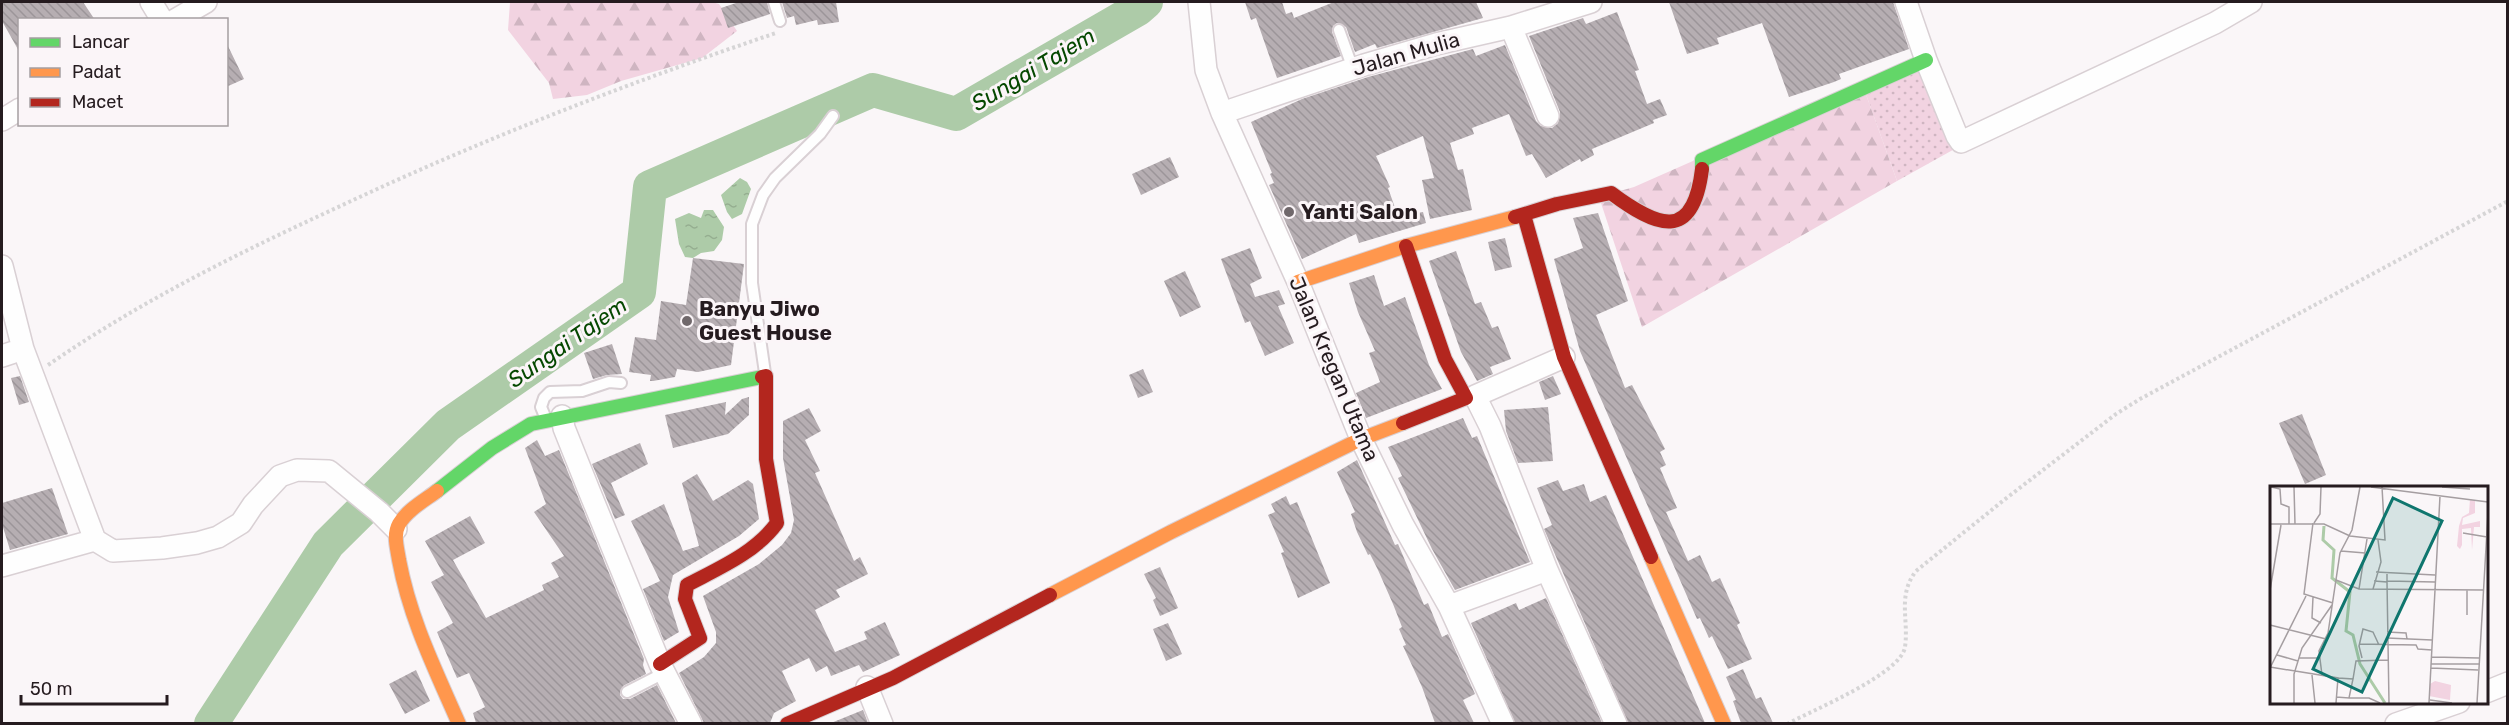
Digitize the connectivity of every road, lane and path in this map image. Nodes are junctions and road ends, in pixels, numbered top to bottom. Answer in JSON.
{"nodes":[{"id":1,"x":152,"y":2,"type":"edge"},
{"id":2,"x":206,"y":2,"type":"edge"},
{"id":3,"x":774,"y":2,"type":"edge"},
{"id":4,"x":1199,"y":2,"type":"edge"},
{"id":5,"x":1591,"y":2,"type":"edge"},
{"id":6,"x":1906,"y":2,"type":"edge"},
{"id":7,"x":2251,"y":2,"type":"edge"},
{"id":8,"x":161,"y":18,"type":"edge"},
{"id":9,"x":178,"y":18,"type":"edge"},
{"id":10,"x":780,"y":21,"type":"joint"},
{"id":11,"x":1511,"y":27,"type":"junction"},
{"id":12,"x":1339,"y":30,"type":"dead end"},
{"id":13,"x":1926,"y":60,"type":"junction"},
{"id":14,"x":1353,"y":69,"type":"junction"},
{"id":15,"x":18,"y":110,"type":"edge"},
{"id":16,"x":1222,"y":113,"type":"junction"},
{"id":17,"x":833,"y":116,"type":"dead end"},
{"id":18,"x":1548,"y":116,"type":"dead end"},
{"id":19,"x":2,"y":120,"type":"edge"},
{"id":20,"x":2508,"y":201,"type":"edge"},
{"id":21,"x":1524,"y":215,"type":"junction"},
{"id":22,"x":1406,"y":246,"type":"junction"},
{"id":23,"x":2,"y":266,"type":"edge"},
{"id":24,"x":1298,"y":282,"type":"junction"},
{"id":25,"x":23,"y":349,"type":"junction"},
{"id":26,"x":2,"y":356,"type":"edge"},
{"id":27,"x":1564,"y":357,"type":"junction"},
{"id":28,"x":32,"y":376,"type":"junction"},
{"id":29,"x":766,"y":376,"type":"junction"},
{"id":30,"x":621,"y":383,"type":"dead end"},
{"id":31,"x":554,"y":418,"type":"junction"},
{"id":32,"x":1361,"y":439,"type":"junction"},
{"id":33,"x":396,"y":529,"type":"junction"},
{"id":34,"x":95,"y":540,"type":"junction"},
{"id":35,"x":2,"y":566,"type":"edge"},
{"id":36,"x":1547,"y":570,"type":"junction"},
{"id":37,"x":1449,"y":606,"type":"junction"},
{"id":38,"x":662,"y":668,"type":"junction"},
{"id":39,"x":2508,"y":683,"type":"edge"},
{"id":40,"x":867,"y":687,"type":"junction"},
{"id":41,"x":2488,"y":692,"type":"edge"},
{"id":42,"x":627,"y":693,"type":"dead end"},
{"id":43,"x":2453,"y":704,"type":"edge"},
{"id":44,"x":459,"y":723,"type":"edge"},
{"id":45,"x":691,"y":723,"type":"edge"},
{"id":46,"x":787,"y":723,"type":"edge"},
{"id":47,"x":882,"y":723,"type":"edge"},
{"id":48,"x":1503,"y":723,"type":"edge"},
{"id":49,"x":1616,"y":723,"type":"edge"},
{"id":50,"x":1724,"y":723,"type":"edge"},
{"id":51,"x":1787,"y":723,"type":"edge"},
{"id":52,"x":2397,"y":723,"type":"edge"}],
"edges":[{"from":1,"to":8,"type":"street"},
{"from":2,"to":9,"type":"street"},
{"from":3,"to":10,"type":"lane"},
{"from":4,"to":16,"type":"street","name":"Jalan Kregan Utama"},
{"from":5,"to":11,"type":"street","name":"Jalan Mulia"},
{"from":6,"to":13,"type":"street"},
{"from":7,"to":13,"type":"street"},
{"from":10,"to":28,"type":"path"},
{"from":11,"to":14,"type":"street","name":"Jalan Mulia"},
{"from":11,"to":18,"type":"street"},
{"from":12,"to":14,"type":"lane"},
{"from":13,"to":21,"type":"street"},
{"from":14,"to":16,"type":"street","name":"Jalan Mulia"},
{"from":15,"to":19,"type":"street"},
{"from":16,"to":24,"type":"street","name":"Jalan Kregan Utama"},
{"from":17,"to":29,"type":"lane"},
{"from":20,"to":51,"type":"path"},
{"from":21,"to":22,"type":"street"},
{"from":21,"to":27,"type":"street"},
{"from":22,"to":24,"type":"street"},
{"from":22,"to":32,"type":"street"},
{"from":23,"to":25,"type":"street"},
{"from":24,"to":32,"type":"street","name":"Jalan Kregan Utama"},
{"from":25,"to":26,"type":"street"},
{"from":25,"to":28,"type":"street"},
{"from":27,"to":36,"type":"street"},
{"from":27,"to":50,"type":"street"},
{"from":28,"to":34,"type":"street"},
{"from":29,"to":31,"type":"street"},
{"from":29,"to":38,"type":"street"},
{"from":30,"to":31,"type":"lane"},
{"from":31,"to":33,"type":"street"},
{"from":31,"to":38,"type":"street"},
{"from":32,"to":37,"type":"street","name":"Jalan Kregan Utama"},
{"from":32,"to":40,"type":"street"},
{"from":33,"to":34,"type":"street"},
{"from":33,"to":44,"type":"street"},
{"from":34,"to":35,"type":"street"},
{"from":36,"to":37,"type":"street"},
{"from":36,"to":49,"type":"street"},
{"from":37,"to":48,"type":"street","name":"Jalan Kregan Utama"},
{"from":38,"to":42,"type":"lane"},
{"from":38,"to":45,"type":"street"},
{"from":39,"to":41,"type":"street"},
{"from":40,"to":46,"type":"street"},
{"from":40,"to":47,"type":"street"},
{"from":43,"to":52,"type":"street"}]}
